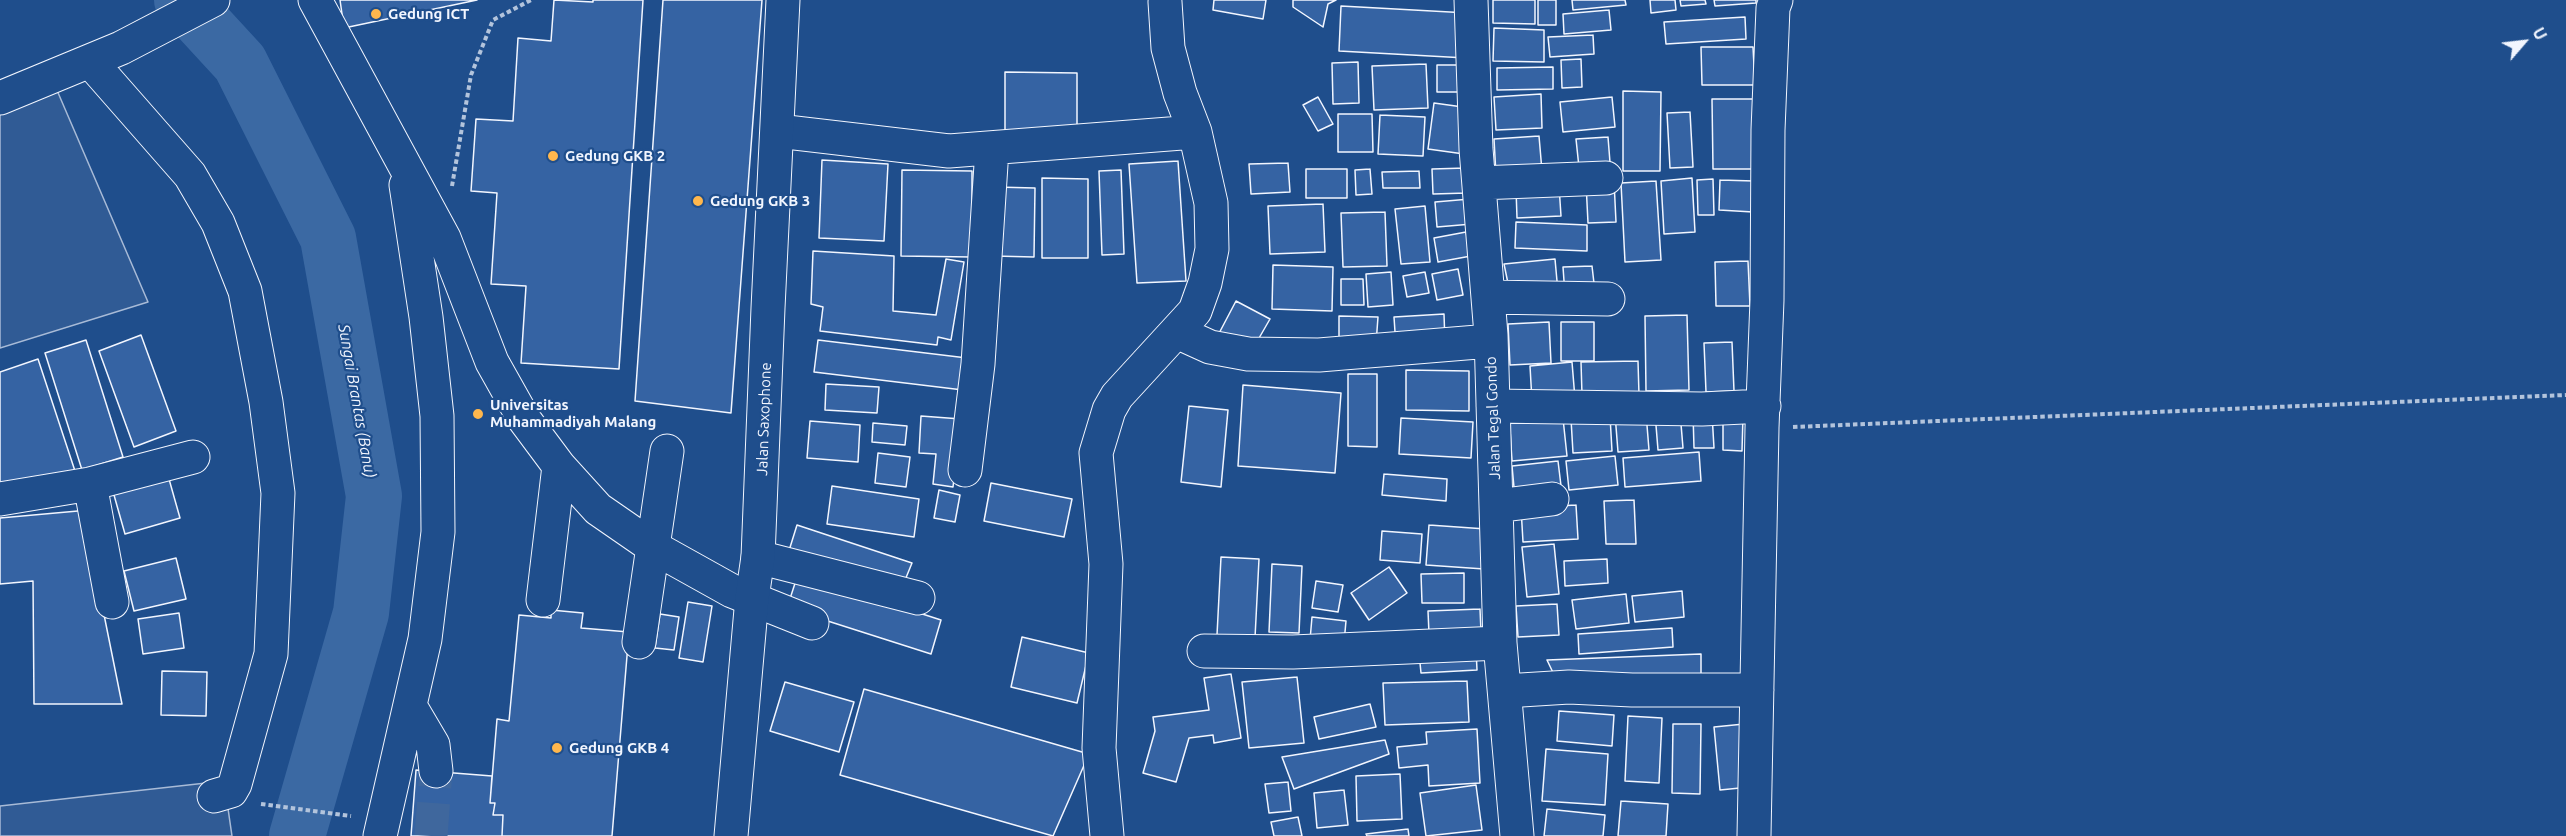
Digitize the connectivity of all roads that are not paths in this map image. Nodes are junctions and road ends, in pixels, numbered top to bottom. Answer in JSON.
{"nodes":[{"id":1,"x":213,"y":0,"type":"edge"},
{"id":2,"x":315,"y":0,"type":"edge"},
{"id":3,"x":783,"y":0,"type":"edge"},
{"id":4,"x":1471,"y":0,"type":"edge"},
{"id":5,"x":1776,"y":0,"type":"edge"},
{"id":6,"x":1165,"y":2,"type":"dead end"},
{"id":7,"x":90,"y":61,"type":"junction"},
{"id":8,"x":0,"y":98,"type":"edge"},
{"id":9,"x":778,"y":131,"type":"junction"},
{"id":10,"x":1195,"y":132,"type":"junction"},
{"id":11,"x":992,"y":149,"type":"junction"},
{"id":12,"x":402,"y":162,"type":"junction"},
{"id":13,"x":1606,"y":178,"type":"dead end"},
{"id":14,"x":1479,"y":183,"type":"junction"},
{"id":15,"x":1488,"y":297,"type":"junction"},
{"id":16,"x":1608,"y":299,"type":"dead end"},
{"id":17,"x":1177,"y":332,"type":"junction"},
{"id":18,"x":1490,"y":341,"type":"junction"},
{"id":19,"x":1493,"y":406,"type":"junction"},
{"id":20,"x":1763,"y":417,"type":"junction"},
{"id":21,"x":668,"y":451,"type":"dead end"},
{"id":22,"x":193,"y":457,"type":"dead end"},
{"id":23,"x":559,"y":466,"type":"junction"},
{"id":24,"x":965,"y":470,"type":"dead end"},
{"id":25,"x":90,"y":484,"type":"junction"},
{"id":26,"x":0,"y":499,"type":"edge"},
{"id":27,"x":1552,"y":499,"type":"dead end"},
{"id":28,"x":1496,"y":506,"type":"junction"},
{"id":29,"x":653,"y":547,"type":"junction"},
{"id":30,"x":759,"y":556,"type":"junction"},
{"id":31,"x":752,"y":598,"type":"junction"},
{"id":32,"x":918,"y":598,"type":"dead end"},
{"id":33,"x":543,"y":600,"type":"dead end"},
{"id":34,"x":112,"y":602,"type":"dead end"},
{"id":35,"x":812,"y":623,"type":"dead end"},
{"id":36,"x":639,"y":642,"type":"dead end"},
{"id":37,"x":1500,"y":643,"type":"junction"},
{"id":38,"x":1204,"y":651,"type":"dead end"},
{"id":39,"x":1758,"y":690,"type":"junction"},
{"id":40,"x":1505,"y":692,"type":"junction"},
{"id":41,"x":410,"y":706,"type":"junction"},
{"id":42,"x":436,"y":771,"type":"tunnel mouth"},
{"id":43,"x":214,"y":796,"type":"dead end"},
{"id":44,"x":369,"y":826,"type":"edge"},
{"id":45,"x":731,"y":836,"type":"edge"},
{"id":46,"x":1107,"y":836,"type":"edge"},
{"id":47,"x":1517,"y":836,"type":"edge"},
{"id":48,"x":1754,"y":836,"type":"edge"}],
"edges":[{"from":1,"to":7,"type":"street"},
{"from":2,"to":12,"type":"street"},
{"from":3,"to":9,"type":"street","name":"Jalan Saxophone"},
{"from":4,"to":14,"type":"street","name":"Jalan Tegal Gondo"},
{"from":5,"to":20,"type":"street"},
{"from":6,"to":10,"type":"street"},
{"from":7,"to":8,"type":"street"},
{"from":7,"to":43,"type":"street"},
{"from":9,"to":11,"type":"street"},
{"from":9,"to":30,"type":"street","name":"Jalan Saxophone"},
{"from":10,"to":11,"type":"street"},
{"from":10,"to":17,"type":"street"},
{"from":11,"to":24,"type":"street"},
{"from":12,"to":23,"type":"street"},
{"from":12,"to":41,"type":"street"},
{"from":13,"to":14,"type":"street"},
{"from":14,"to":15,"type":"street","name":"Jalan Tegal Gondo"},
{"from":15,"to":16,"type":"street"},
{"from":15,"to":18,"type":"street","name":"Jalan Tegal Gondo"},
{"from":17,"to":18,"type":"street"},
{"from":17,"to":46,"type":"street"},
{"from":18,"to":19,"type":"street","name":"Jalan Tegal Gondo"},
{"from":19,"to":20,"type":"street"},
{"from":19,"to":28,"type":"street","name":"Jalan Tegal Gondo"},
{"from":20,"to":39,"type":"street"},
{"from":21,"to":29,"type":"street"},
{"from":22,"to":25,"type":"street"},
{"from":23,"to":29,"type":"street"},
{"from":23,"to":33,"type":"street"},
{"from":25,"to":26,"type":"street"},
{"from":25,"to":34,"type":"street"},
{"from":27,"to":28,"type":"street"},
{"from":28,"to":37,"type":"street","name":"Jalan Tegal Gondo"},
{"from":29,"to":31,"type":"street"},
{"from":29,"to":36,"type":"street"},
{"from":30,"to":31,"type":"street","name":"Jalan Saxophone"},
{"from":30,"to":32,"type":"street"},
{"from":31,"to":35,"type":"street"},
{"from":31,"to":45,"type":"street","name":"Jalan Saxophone"},
{"from":37,"to":38,"type":"street"},
{"from":37,"to":40,"type":"street","name":"Jalan Tegal Gondo"},
{"from":39,"to":40,"type":"street"},
{"from":39,"to":48,"type":"street"},
{"from":40,"to":47,"type":"street","name":"Jalan Tegal Gondo"},
{"from":41,"to":42,"type":"street"},
{"from":41,"to":44,"type":"street"}]}
